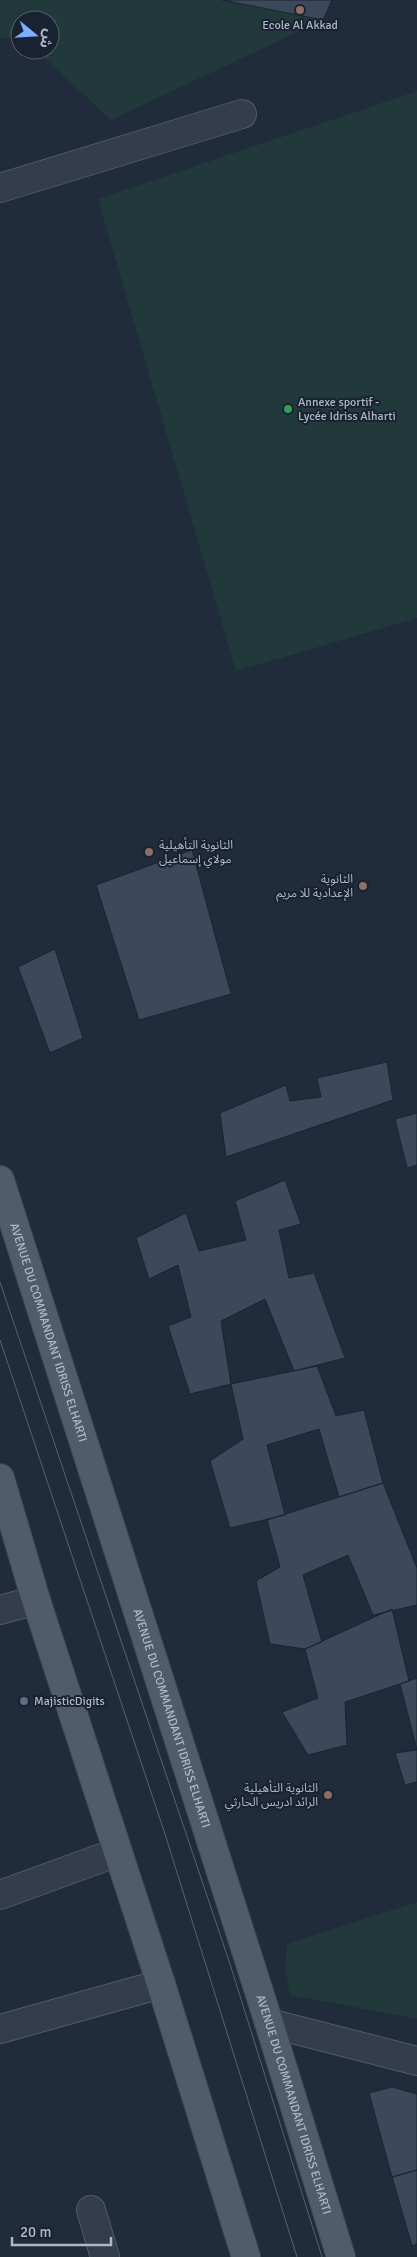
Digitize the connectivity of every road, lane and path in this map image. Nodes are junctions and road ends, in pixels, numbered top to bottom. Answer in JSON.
{"nodes":[{"id":1,"x":242,"y":114,"type":"dead end"},
{"id":2,"x":0,"y":188,"type":"edge"},
{"id":3,"x":0,"y":1180,"type":"edge"},
{"id":4,"x":0,"y":1478,"type":"edge"},
{"id":5,"x":36,"y":1600,"type":"junction"},
{"id":6,"x":0,"y":1610,"type":"edge"},
{"id":7,"x":118,"y":1852,"type":"junction"},
{"id":8,"x":0,"y":1895,"type":"edge"},
{"id":9,"x":162,"y":1984,"type":"junction"},
{"id":10,"x":270,"y":2023,"type":"junction"},
{"id":11,"x":0,"y":2029,"type":"edge"},
{"id":12,"x":417,"y":2061,"type":"edge"},
{"id":13,"x":91,"y":2210,"type":"dead end"},
{"id":14,"x":105,"y":2257,"type":"edge"},
{"id":15,"x":246,"y":2257,"type":"edge"},
{"id":16,"x":341,"y":2257,"type":"edge"}],
"edges":[{"from":1,"to":2,"type":"street"},
{"from":3,"to":10,"type":"main road","name":"AVENUE DU COMMANDANT IDRISS ELHARTI"},
{"from":4,"to":5,"type":"main road"},
{"from":5,"to":6,"type":"street"},
{"from":5,"to":7,"type":"main road"},
{"from":7,"to":8,"type":"street"},
{"from":7,"to":9,"type":"main road"},
{"from":9,"to":11,"type":"street"},
{"from":9,"to":15,"type":"main road"},
{"from":10,"to":12,"type":"street"},
{"from":10,"to":16,"type":"main road","name":"AVENUE DU COMMANDANT IDRISS ELHARTI"},
{"from":13,"to":14,"type":"street"}]}
